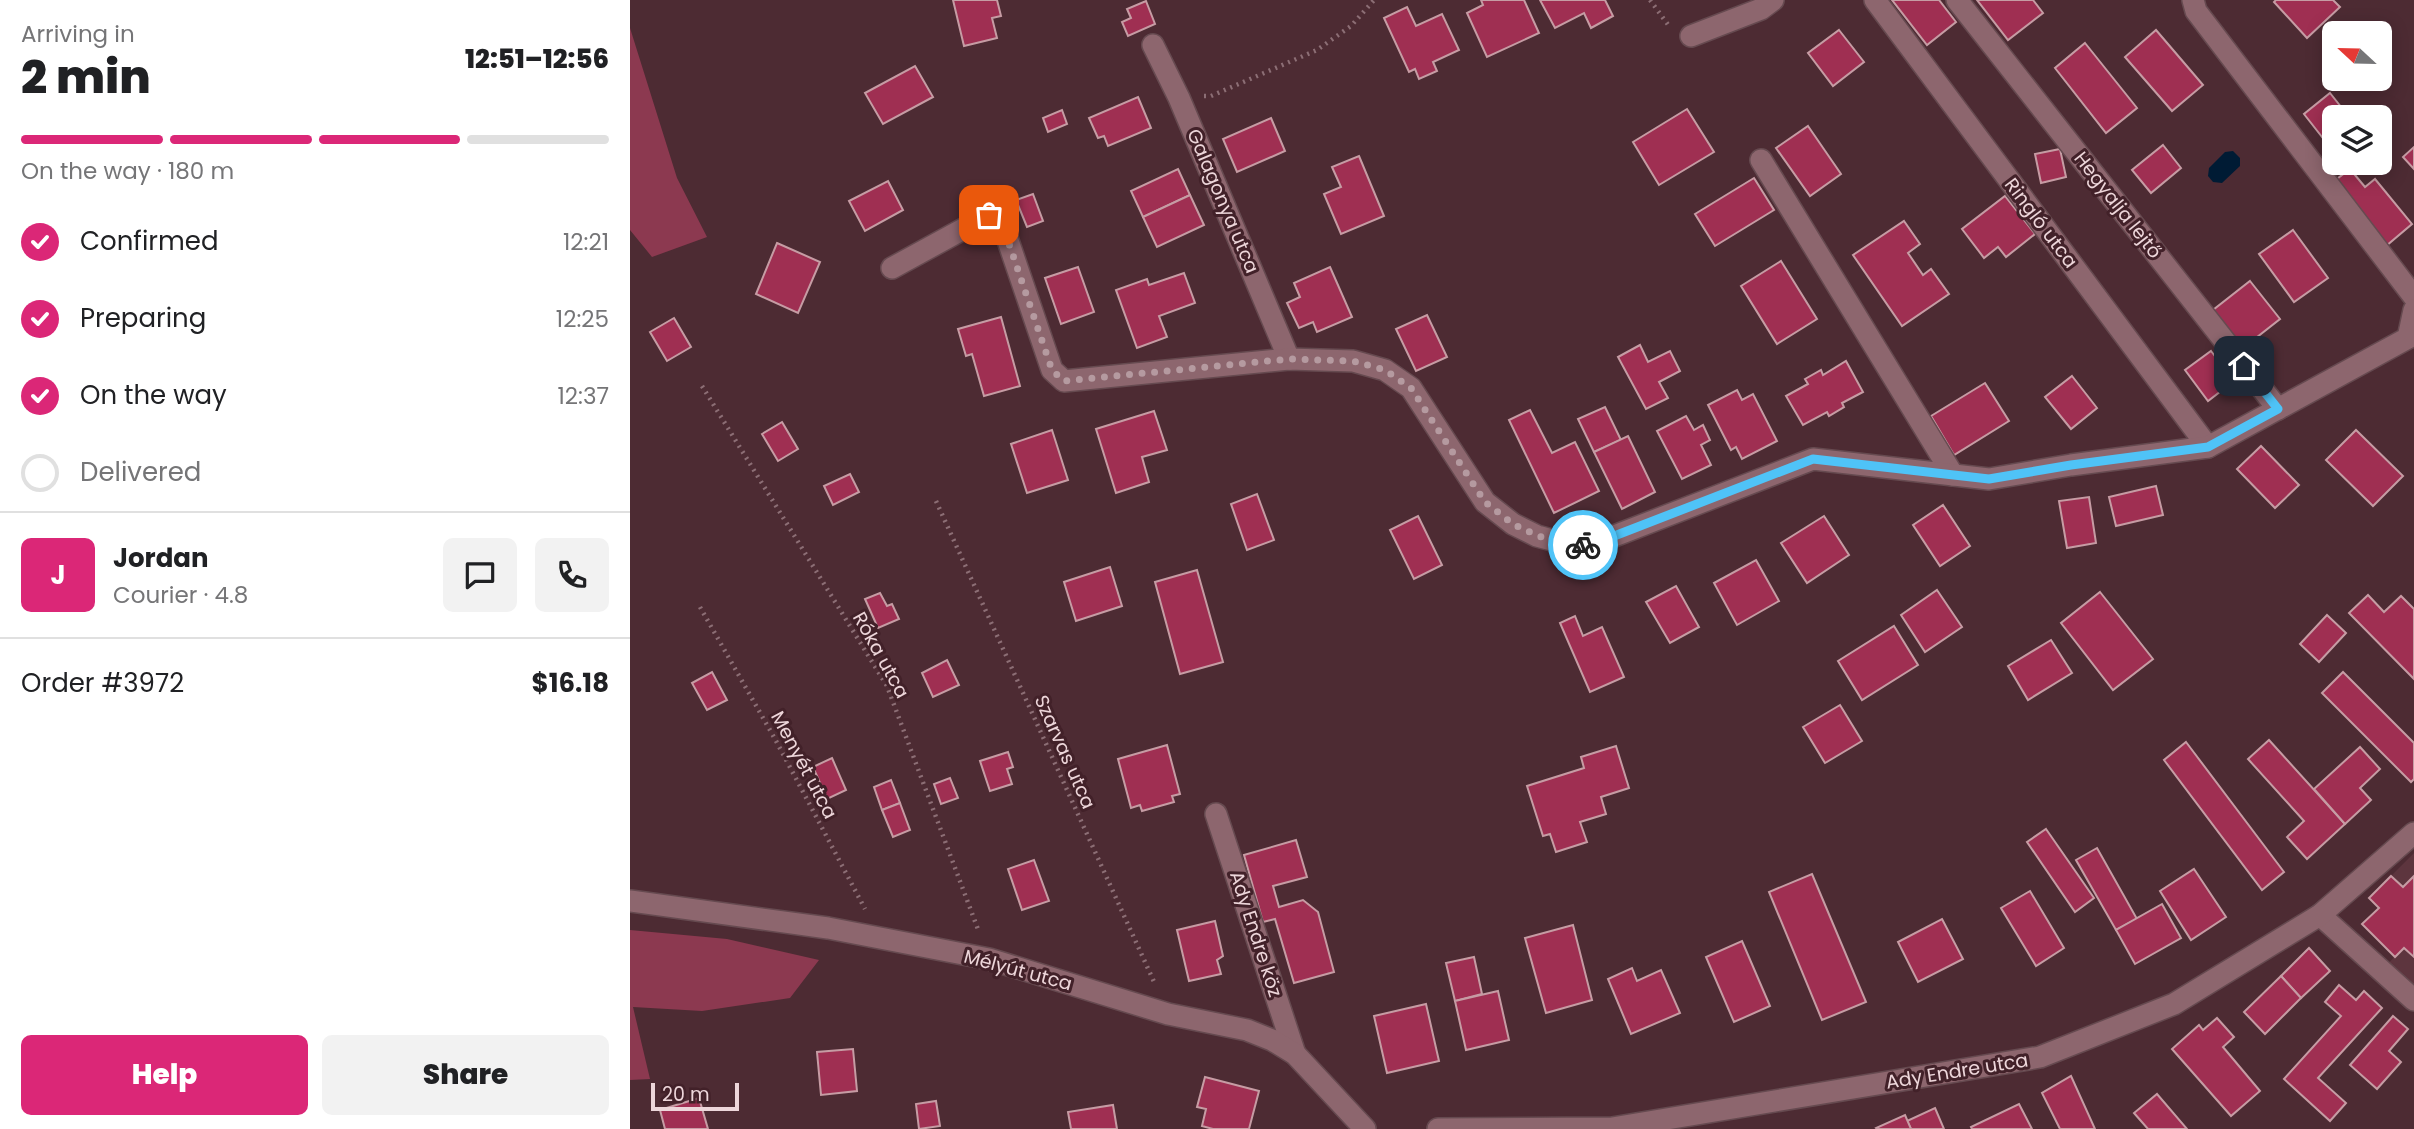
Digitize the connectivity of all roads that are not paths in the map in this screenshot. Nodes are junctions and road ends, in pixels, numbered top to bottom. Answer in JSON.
{"nodes":[{"id":1,"x":1773,"y":0,"type":"edge"},
{"id":2,"x":1875,"y":0,"type":"edge"},
{"id":3,"x":1957,"y":0,"type":"edge"},
{"id":4,"x":2193,"y":0,"type":"edge"},
{"id":5,"x":1691,"y":36,"type":"dead end"},
{"id":6,"x":1153,"y":45,"type":"dead end"},
{"id":7,"x":1762,"y":160,"type":"dead end"},
{"id":8,"x":892,"y":268,"type":"dead end"},
{"id":9,"x":2414,"y":296,"type":"edge"},
{"id":10,"x":2414,"y":310,"type":"edge"},
{"id":11,"x":2411,"y":340,"type":"edge"},
{"id":12,"x":1289,"y":359,"type":"junction"},
{"id":13,"x":2278,"y":409,"type":"junction"},
{"id":14,"x":2208,"y":447,"type":"junction"},
{"id":15,"x":1953,"y":475,"type":"junction"},
{"id":16,"x":1216,"y":814,"type":"dead end"},
{"id":17,"x":2414,"y":833,"type":"edge"},
{"id":18,"x":630,"y":901,"type":"edge"},
{"id":19,"x":2320,"y":915,"type":"junction"},
{"id":20,"x":2414,"y":1000,"type":"edge"},
{"id":21,"x":1295,"y":1054,"type":"junction"},
{"id":22,"x":1612,"y":1128,"type":"edge"},
{"id":23,"x":1366,"y":1129,"type":"edge"},
{"id":24,"x":1438,"y":1129,"type":"edge"}],
"edges":[{"from":1,"to":5,"type":"street"},
{"from":2,"to":14,"type":"street","name":"Ringló utca"},
{"from":3,"to":13,"type":"street","name":"Hegyalja lejtő"},
{"from":4,"to":9,"type":"street"},
{"from":6,"to":12,"type":"street","name":"Galagonya utca"},
{"from":7,"to":15,"type":"street"},
{"from":8,"to":12,"type":"street"},
{"from":10,"to":11,"type":"street"},
{"from":11,"to":13,"type":"street"},
{"from":12,"to":15,"type":"street"},
{"from":13,"to":14,"type":"street"},
{"from":14,"to":15,"type":"street"},
{"from":16,"to":21,"type":"street","name":"Ady Endre köz"},
{"from":17,"to":19,"type":"street","name":"Ady Endre utca"},
{"from":18,"to":21,"type":"street","name":"Mélyút utca"},
{"from":19,"to":20,"type":"street"},
{"from":19,"to":22,"type":"street","name":"Ady Endre utca"},
{"from":21,"to":23,"type":"street","name":"Mélyút utca"},
{"from":22,"to":24,"type":"street","name":"Ady Endre utca"}]}
